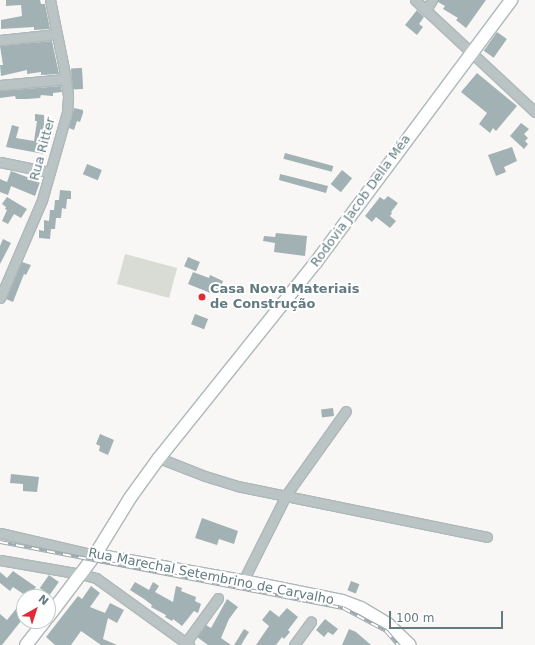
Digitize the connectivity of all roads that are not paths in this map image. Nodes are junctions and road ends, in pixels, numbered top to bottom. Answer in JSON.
{"nodes":[{"id":1,"x":50,"y":0,"type":"edge"},
{"id":2,"x":415,"y":0,"type":"edge"},
{"id":3,"x":432,"y":0,"type":"edge"},
{"id":4,"x":511,"y":0,"type":"edge"},
{"id":5,"x":426,"y":10,"type":"junction"},
{"id":6,"x":57,"y":34,"type":"junction"},
{"id":7,"x":0,"y":40,"type":"edge"},
{"id":8,"x":472,"y":52,"type":"junction"},
{"id":9,"x":66,"y":80,"type":"junction"},
{"id":10,"x":0,"y":85,"type":"edge"},
{"id":11,"x":535,"y":112,"type":"edge"},
{"id":12,"x":0,"y":162,"type":"edge"},
{"id":13,"x":49,"y":172,"type":"junction"},
{"id":14,"x":0,"y":298,"type":"edge"},
{"id":15,"x":346,"y":411,"type":"dead end"},
{"id":16,"x":159,"y":458,"type":"junction"},
{"id":17,"x":286,"y":494,"type":"junction"},
{"id":18,"x":0,"y":533,"type":"edge"},
{"id":19,"x":487,"y":537,"type":"dead end"},
{"id":20,"x":95,"y":555,"type":"junction"},
{"id":21,"x":0,"y":560,"type":"edge"},
{"id":22,"x":80,"y":574,"type":"junction"},
{"id":23,"x":243,"y":581,"type":"junction"},
{"id":24,"x":218,"y":598,"type":"dead end"},
{"id":25,"x":56,"y":606,"type":"edge"},
{"id":26,"x":311,"y":622,"type":"dead end"},
{"id":27,"x":39,"y":629,"type":"edge"},
{"id":28,"x":186,"y":644,"type":"edge"},
{"id":29,"x":26,"y":645,"type":"edge"},
{"id":30,"x":294,"y":645,"type":"edge"},
{"id":31,"x":410,"y":645,"type":"edge"}],
"edges":[{"from":1,"to":6,"type":"street","name":"Rua Ritter"},
{"from":2,"to":5,"type":"street"},
{"from":3,"to":5,"type":"street"},
{"from":4,"to":8,"type":"street","name":"Rodovia Jacob Della Méa"},
{"from":5,"to":8,"type":"street"},
{"from":6,"to":7,"type":"street"},
{"from":6,"to":9,"type":"street","name":"Rua Ritter"},
{"from":8,"to":11,"type":"street"},
{"from":8,"to":16,"type":"street","name":"Rodovia Jacob Della Méa"},
{"from":9,"to":10,"type":"street"},
{"from":9,"to":13,"type":"street","name":"Rua Ritter"},
{"from":12,"to":13,"type":"street"},
{"from":13,"to":14,"type":"street","name":"Rua Ritter"},
{"from":15,"to":17,"type":"street"},
{"from":16,"to":17,"type":"street"},
{"from":16,"to":20,"type":"street","name":"Rodovia Jacob Della Méa"},
{"from":17,"to":19,"type":"street"},
{"from":17,"to":23,"type":"street"},
{"from":18,"to":20,"type":"street","name":"Rua Marechal Setembrino de Carvalho"},
{"from":20,"to":22,"type":"street","name":"Rodovia Jacob Della Méa"},
{"from":20,"to":23,"type":"street","name":"Rua Marechal Setembrino de Carvalho"},
{"from":21,"to":22,"type":"street","name":"Rua Marechal Setembrino de Carvalho"},
{"from":22,"to":25,"type":"street","name":"Rodovia Jacob Della Méa"},
{"from":22,"to":28,"type":"street","name":"Rua Marechal Setembrino de Carvalho"},
{"from":23,"to":31,"type":"street","name":"Rua Marechal Setembrino de Carvalho"},
{"from":24,"to":28,"type":"street"},
{"from":26,"to":30,"type":"street"},
{"from":27,"to":29,"type":"street"}]}
